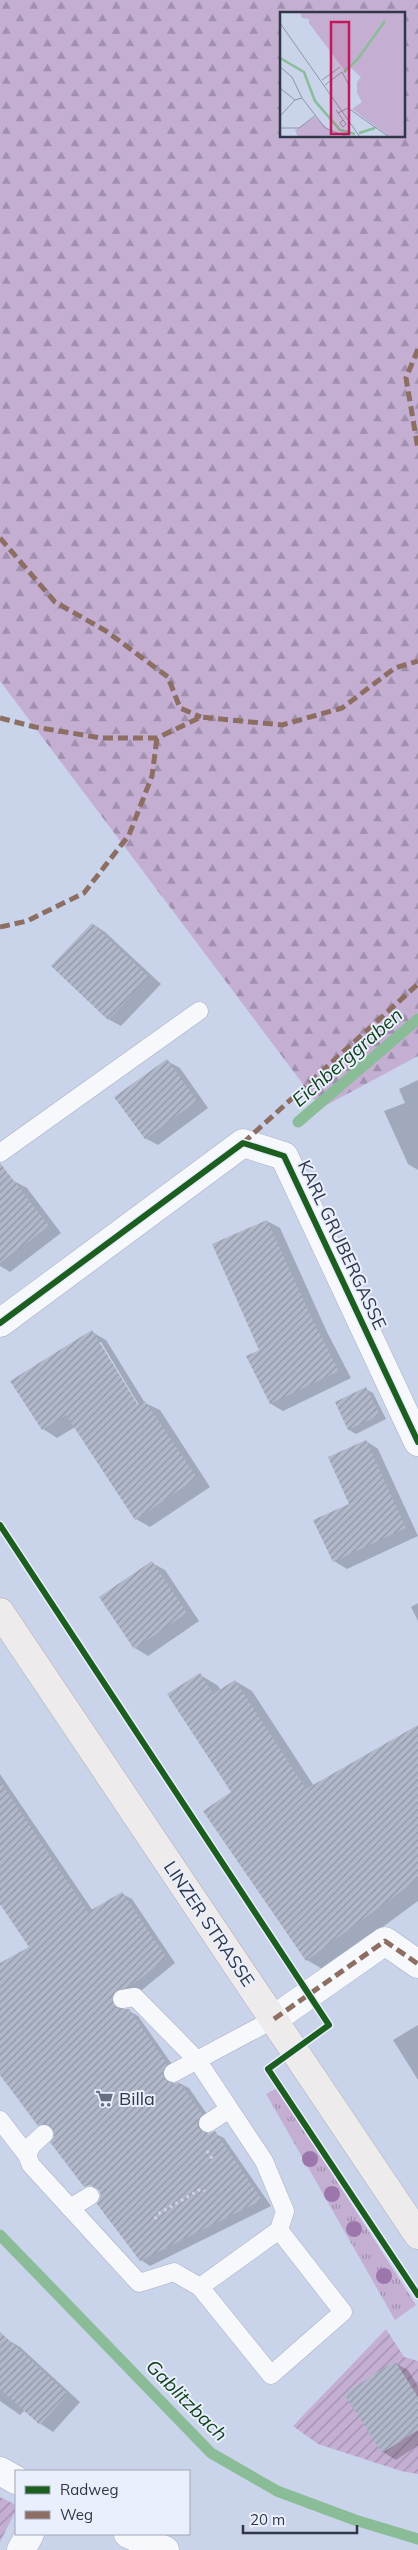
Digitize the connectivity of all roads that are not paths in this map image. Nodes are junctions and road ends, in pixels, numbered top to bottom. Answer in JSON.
{"nodes":[{"id":1,"x":199,"y":1011,"type":"dead end"},
{"id":2,"x":0,"y":1153,"type":"edge"},
{"id":3,"x":0,"y":1323,"type":"edge"},
{"id":4,"x":418,"y":1442,"type":"edge"},
{"id":5,"x":0,"y":1612,"type":"edge"},
{"id":6,"x":418,"y":1964,"type":"edge"},
{"id":7,"x":122,"y":1999,"type":"dead end"},
{"id":8,"x":274,"y":2019,"type":"junction"},
{"id":9,"x":197,"y":2060,"type":"junction"},
{"id":10,"x":173,"y":2073,"type":"dead end"},
{"id":11,"x":228,"y":2110,"type":"junction"},
{"id":12,"x":0,"y":2120,"type":"edge"},
{"id":13,"x":208,"y":2123,"type":"dead end"},
{"id":14,"x":44,"y":2134,"type":"dead end"},
{"id":15,"x":26,"y":2155,"type":"junction"},
{"id":16,"x":90,"y":2196,"type":"dead end"},
{"id":17,"x":70,"y":2208,"type":"junction"},
{"id":18,"x":279,"y":2230,"type":"junction"},
{"id":19,"x":418,"y":2235,"type":"edge"},
{"id":20,"x":200,"y":2287,"type":"junction"},
{"id":21,"x":0,"y":2471,"type":"edge"},
{"id":22,"x":15,"y":2479,"type":"edge"},
{"id":23,"x":29,"y":2535,"type":"edge"},
{"id":24,"x":130,"y":2535,"type":"edge"},
{"id":25,"x":21,"y":2550,"type":"edge"},
{"id":26,"x":165,"y":2550,"type":"edge"}],
"edges":[{"from":1,"to":2,"type":"lane"},
{"from":3,"to":4,"type":"street","name":"KARL GRUBERGASSE"},
{"from":5,"to":8,"type":"main road","name":"LINZER STRASSE"},
{"from":6,"to":8,"type":"street"},
{"from":7,"to":9,"type":"lane"},
{"from":8,"to":9,"type":"lane"},
{"from":8,"to":19,"type":"main road","name":"LINZER STRASSE"},
{"from":9,"to":10,"type":"lane"},
{"from":9,"to":11,"type":"lane"},
{"from":11,"to":13,"type":"lane"},
{"from":11,"to":18,"type":"lane"},
{"from":12,"to":15,"type":"lane"},
{"from":14,"to":15,"type":"lane"},
{"from":15,"to":17,"type":"lane"},
{"from":16,"to":17,"type":"lane"},
{"from":17,"to":20,"type":"lane"},
{"from":18,"to":20,"type":"lane"},
{"from":18,"to":20,"type":"lane"},
{"from":21,"to":22,"type":"street"},
{"from":23,"to":25,"type":"street"},
{"from":24,"to":26,"type":"street"}]}
